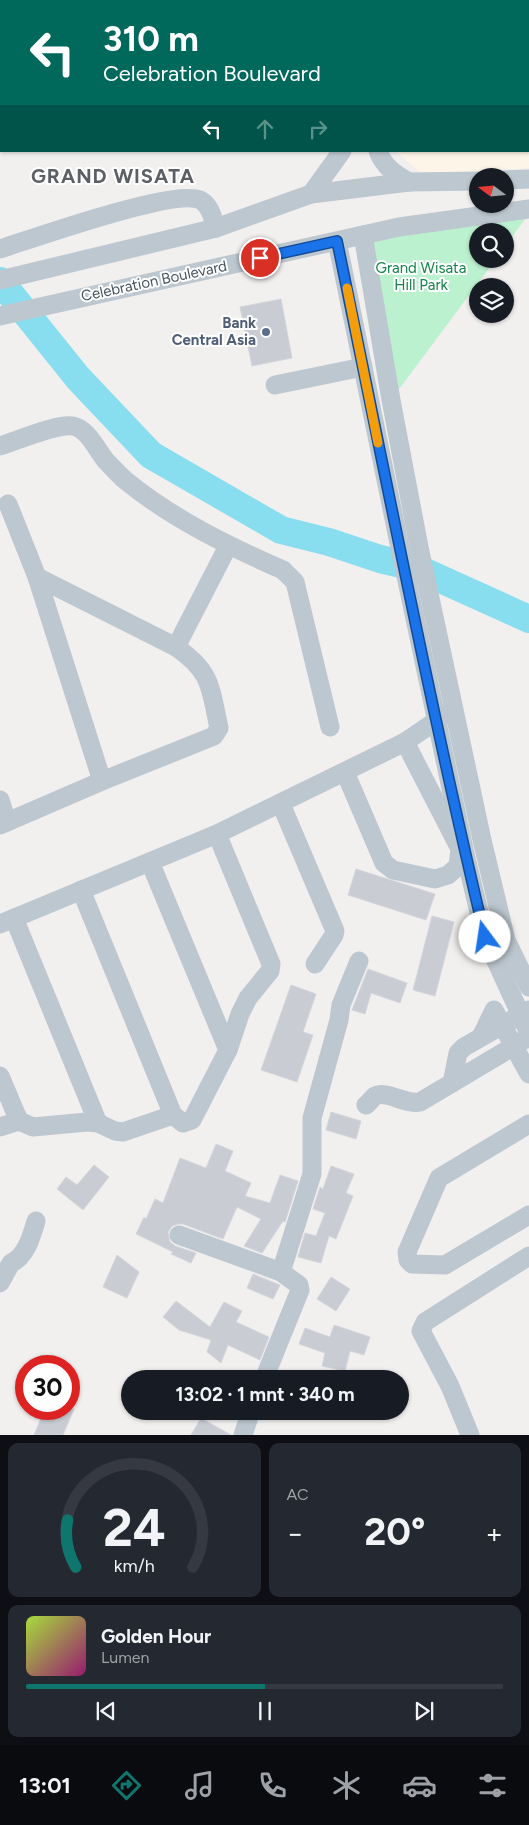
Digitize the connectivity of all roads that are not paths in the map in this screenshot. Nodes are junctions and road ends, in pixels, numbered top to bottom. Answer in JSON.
{"nodes":[{"id":1,"x":341,"y":152,"type":"edge"},
{"id":2,"x":378,"y":152,"type":"edge"},
{"id":3,"x":529,"y":179,"type":"edge"},
{"id":4,"x":469,"y":180,"type":"edge"},
{"id":5,"x":514,"y":180,"type":"edge"},
{"id":6,"x":409,"y":182,"type":"junction"},
{"id":7,"x":311,"y":194,"type":"junction"},
{"id":8,"x":529,"y":209,"type":"edge"},
{"id":9,"x":216,"y":228,"type":"junction"},
{"id":10,"x":363,"y":235,"type":"junction"},
{"id":11,"x":337,"y":241,"type":"junction"},
{"id":12,"x":0,"y":249,"type":"edge"},
{"id":13,"x":5,"y":278,"type":"edge"},
{"id":14,"x":0,"y":316,"type":"edge"},
{"id":15,"x":363,"y":367,"type":"junction"},
{"id":16,"x":275,"y":384,"type":"dead end"},
{"id":17,"x":0,"y":446,"type":"edge"},
{"id":18,"x":8,"y":504,"type":"dead end"},
{"id":19,"x":228,"y":546,"type":"junction"},
{"id":20,"x":37,"y":577,"type":"junction"},
{"id":21,"x":176,"y":647,"type":"junction"},
{"id":22,"x":454,"y":709,"type":"junction"},
{"id":23,"x":437,"y":720,"type":"junction"},
{"id":24,"x":330,"y":727,"type":"dead end"},
{"id":25,"x":406,"y":742,"type":"junction"},
{"id":26,"x":345,"y":772,"type":"junction"},
{"id":27,"x":102,"y":781,"type":"junction"},
{"id":28,"x":0,"y":800,"type":"edge"},
{"id":29,"x":281,"y":804,"type":"junction"},
{"id":30,"x":4,"y":823,"type":"edge"},
{"id":31,"x":217,"y":834,"type":"junction"},
{"id":32,"x":150,"y":862,"type":"junction"},
{"id":33,"x":81,"y":890,"type":"junction"},
{"id":34,"x":7,"y":921,"type":"edge"},
{"id":35,"x":359,"y":961,"type":"dead end"},
{"id":36,"x":315,"y":964,"type":"dead end"},
{"id":37,"x":529,"y":987,"type":"edge"},
{"id":38,"x":500,"y":992,"type":"dead end"},
{"id":39,"x":525,"y":1012,"type":"edge"},
{"id":40,"x":498,"y":1018,"type":"junction"},
{"id":41,"x":524,"y":1039,"type":"edge"},
{"id":42,"x":228,"y":1050,"type":"junction"},
{"id":43,"x":529,"y":1074,"type":"edge"},
{"id":44,"x":0,"y":1076,"type":"edge"},
{"id":45,"x":452,"y":1082,"type":"junction"},
{"id":46,"x":366,"y":1105,"type":"dead end"},
{"id":47,"x":173,"y":1115,"type":"junction"},
{"id":48,"x":19,"y":1122,"type":"junction"},
{"id":49,"x":98,"y":1123,"type":"junction"},
{"id":50,"x":529,"y":1124,"type":"edge"},
{"id":51,"x":0,"y":1127,"type":"edge"},
{"id":52,"x":529,"y":1215,"type":"edge"},
{"id":53,"x":36,"y":1221,"type":"dead end"},
{"id":54,"x":179,"y":1235,"type":"dead end"},
{"id":55,"x":529,"y":1256,"type":"edge"},
{"id":56,"x":281,"y":1272,"type":"junction"},
{"id":57,"x":0,"y":1284,"type":"edge"},
{"id":58,"x":268,"y":1370,"type":"edge"},
{"id":59,"x":248,"y":1420,"type":"edge"},
{"id":60,"x":242,"y":1435,"type":"edge"},
{"id":61,"x":470,"y":1435,"type":"edge"}],
"edges":[{"from":1,"to":7,"type":"street"},
{"from":2,"to":6,"type":"street"},
{"from":3,"to":5,"type":"street"},
{"from":4,"to":6,"type":"street"},
{"from":6,"to":7,"type":"street"},
{"from":7,"to":9,"type":"street"},
{"from":8,"to":10,"type":"street","name":"Celebration Boulevard"},
{"from":9,"to":12,"type":"street"},
{"from":9,"to":13,"type":"street"},
{"from":10,"to":11,"type":"street","name":"Celebration Boulevard"},
{"from":10,"to":22,"type":"street"},
{"from":11,"to":14,"type":"street","name":"Celebration Boulevard"},
{"from":11,"to":15,"type":"street"},
{"from":15,"to":16,"type":"street"},
{"from":15,"to":23,"type":"street"},
{"from":17,"to":19,"type":"street"},
{"from":18,"to":20,"type":"street"},
{"from":19,"to":21,"type":"street"},
{"from":19,"to":24,"type":"street"},
{"from":20,"to":21,"type":"street"},
{"from":20,"to":27,"type":"street"},
{"from":21,"to":27,"type":"street"},
{"from":22,"to":23,"type":"street"},
{"from":22,"to":37,"type":"street"},
{"from":23,"to":25,"type":"street"},
{"from":23,"to":39,"type":"street"},
{"from":25,"to":26,"type":"street"},
{"from":25,"to":26,"type":"street"},
{"from":26,"to":29,"type":"street"},
{"from":27,"to":30,"type":"street"},
{"from":28,"to":30,"type":"street"},
{"from":29,"to":31,"type":"street"},
{"from":29,"to":36,"type":"street"},
{"from":31,"to":32,"type":"street"},
{"from":31,"to":42,"type":"street"},
{"from":32,"to":33,"type":"street"},
{"from":32,"to":42,"type":"street"},
{"from":33,"to":34,"type":"street"},
{"from":33,"to":47,"type":"street"},
{"from":34,"to":49,"type":"street"},
{"from":35,"to":56,"type":"street"},
{"from":38,"to":40,"type":"street"},
{"from":39,"to":40,"type":"street"},
{"from":39,"to":41,"type":"street"},
{"from":40,"to":41,"type":"street"},
{"from":40,"to":45,"type":"street"},
{"from":41,"to":43,"type":"street"},
{"from":41,"to":45,"type":"street"},
{"from":42,"to":47,"type":"street"},
{"from":44,"to":48,"type":"street"},
{"from":45,"to":46,"type":"street"},
{"from":47,"to":49,"type":"street"},
{"from":48,"to":49,"type":"street"},
{"from":48,"to":51,"type":"street"},
{"from":50,"to":52,"type":"street"},
{"from":53,"to":57,"type":"street"},
{"from":54,"to":56,"type":"street"},
{"from":55,"to":61,"type":"street"},
{"from":56,"to":58,"type":"street"},
{"from":59,"to":60,"type":"street"}]}
